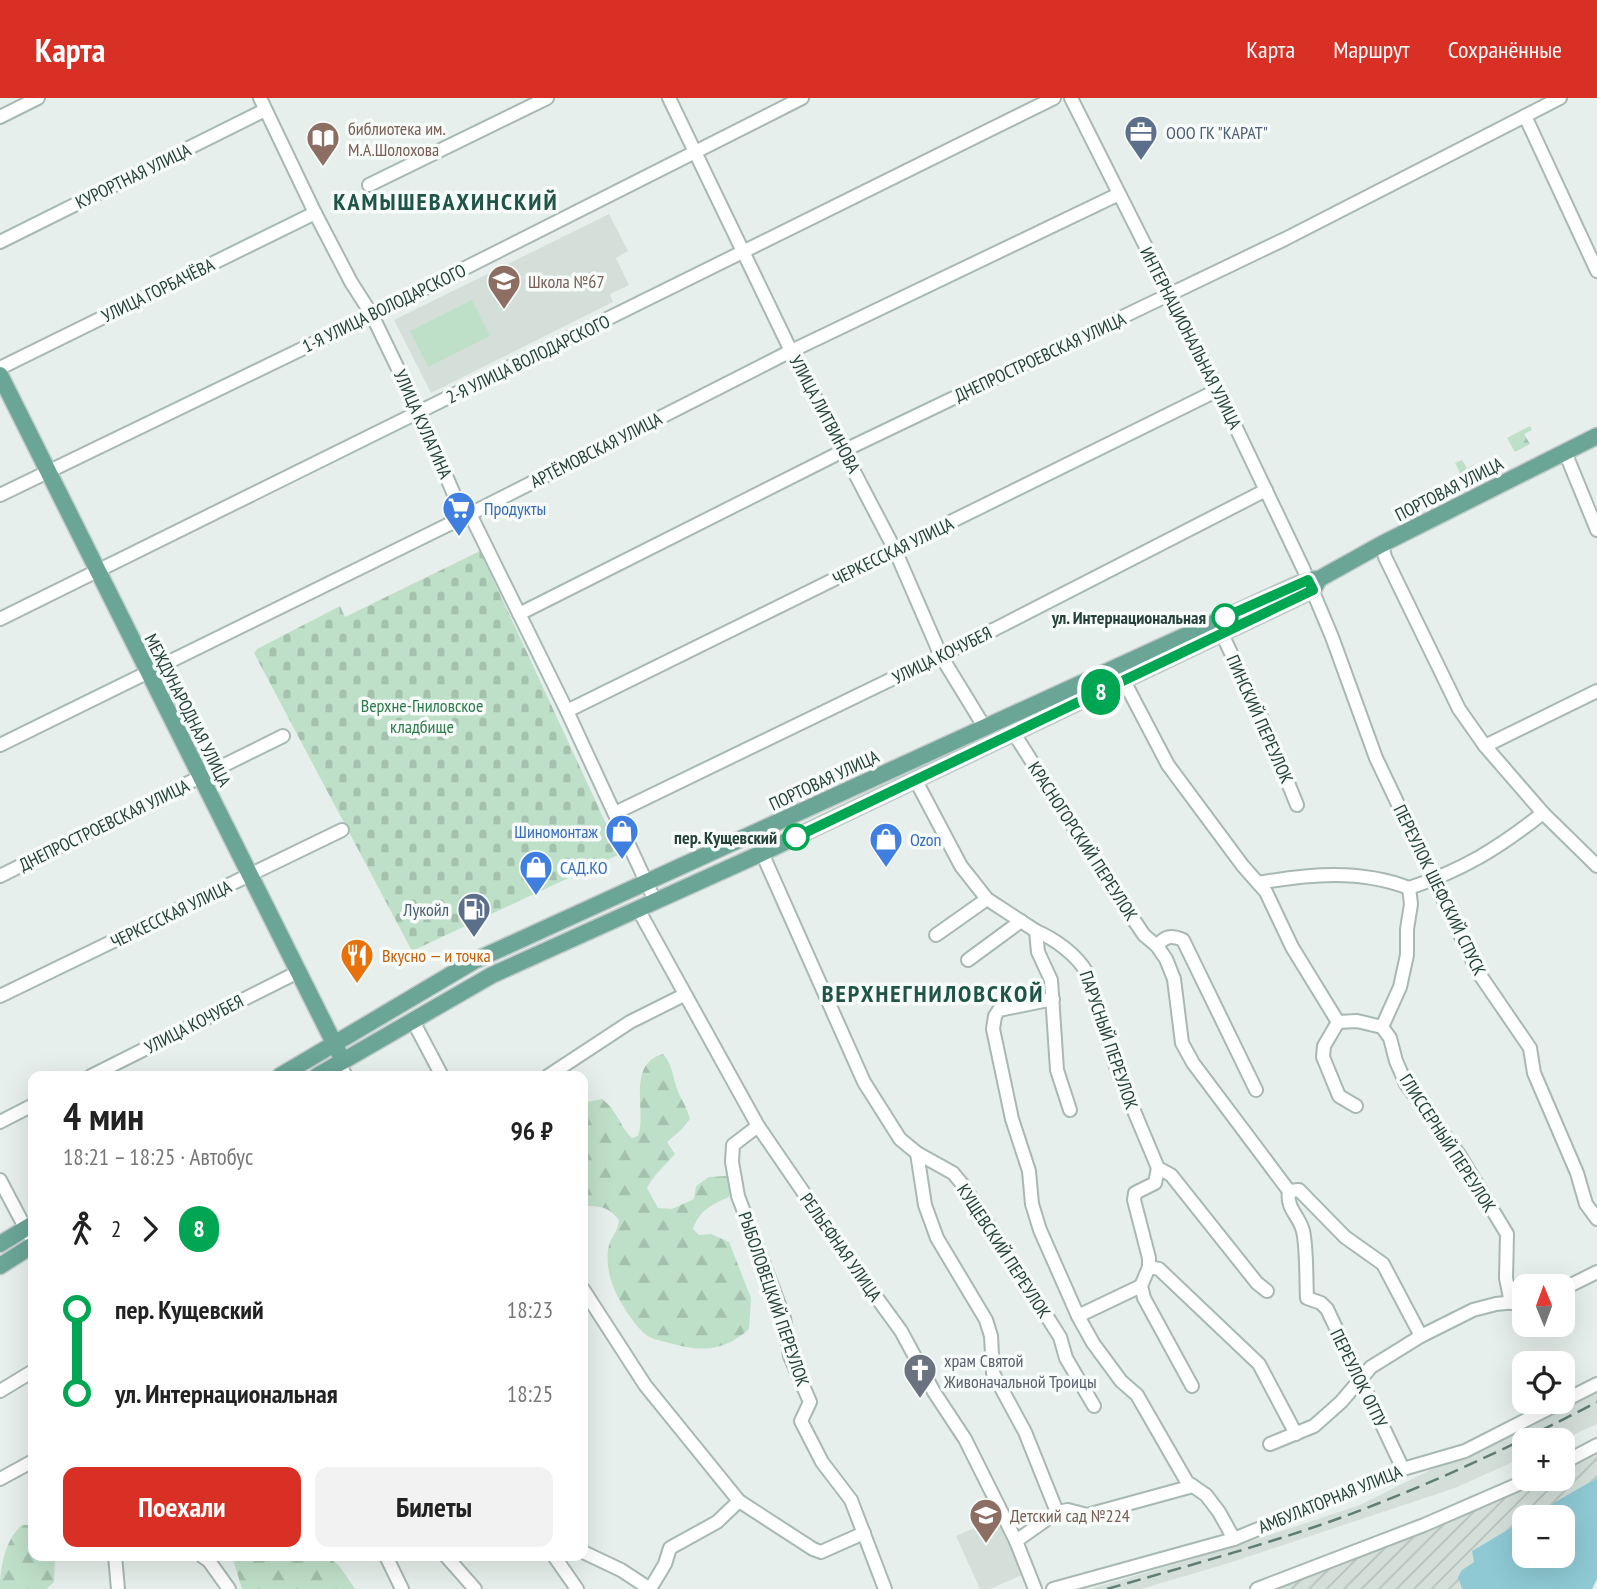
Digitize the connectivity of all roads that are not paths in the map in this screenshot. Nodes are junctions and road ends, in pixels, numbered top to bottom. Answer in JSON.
{"nodes":[{"id":1,"x":38,"y":98,"type":"edge"},
{"id":2,"x":547,"y":98,"type":"edge"},
{"id":3,"x":669,"y":98,"type":"edge"},
{"id":4,"x":802,"y":98,"type":"edge"},
{"id":5,"x":1054,"y":98,"type":"edge"},
{"id":6,"x":1071,"y":98,"type":"edge"},
{"id":7,"x":1560,"y":98,"type":"edge"},
{"id":8,"x":262,"y":104,"type":"edge"},
{"id":9,"x":1525,"y":116,"type":"junction"},
{"id":10,"x":0,"y":117,"type":"edge"},
{"id":11,"x":695,"y":151,"type":"junction"},
{"id":12,"x":369,"y":184,"type":"dead end"},
{"id":13,"x":1119,"y":194,"type":"junction"},
{"id":14,"x":315,"y":213,"type":"junction"},
{"id":15,"x":0,"y":242,"type":"edge"},
{"id":16,"x":744,"y":252,"type":"junction"},
{"id":17,"x":1597,"y":271,"type":"edge"},
{"id":18,"x":1169,"y":296,"type":"junction"},
{"id":19,"x":372,"y":315,"type":"junction"},
{"id":20,"x":791,"y":351,"type":"junction"},
{"id":21,"x":0,"y":368,"type":"edge"},
{"id":22,"x":0,"y":375,"type":"edge"},
{"id":23,"x":1218,"y":390,"type":"junction"},
{"id":24,"x":420,"y":413,"type":"junction"},
{"id":25,"x":1597,"y":436,"type":"edge"},
{"id":26,"x":845,"y":450,"type":"junction"},
{"id":27,"x":1565,"y":452,"type":"junction"},
{"id":28,"x":47,"y":472,"type":"junction"},
{"id":29,"x":1266,"y":490,"type":"junction"},
{"id":30,"x":0,"y":495,"type":"edge"},
{"id":31,"x":470,"y":514,"type":"junction"},
{"id":32,"x":1597,"y":530,"type":"edge"},
{"id":33,"x":1382,"y":544,"type":"junction"},
{"id":34,"x":895,"y":550,"type":"junction"},
{"id":35,"x":96,"y":570,"type":"junction"},
{"id":36,"x":1314,"y":583,"type":"junction"},
{"id":37,"x":519,"y":614,"type":"junction"},
{"id":38,"x":0,"y":619,"type":"edge"},
{"id":39,"x":1222,"y":634,"type":"junction"},
{"id":40,"x":941,"y":656,"type":"junction"},
{"id":41,"x":146,"y":671,"type":"junction"},
{"id":42,"x":1124,"y":681,"type":"junction"},
{"id":43,"x":1597,"y":691,"type":"edge"},
{"id":44,"x":567,"y":710,"type":"junction"},
{"id":45,"x":985,"y":728,"type":"junction"},
{"id":46,"x":1013,"y":732,"type":"junction"},
{"id":47,"x":283,"y":736,"type":"dead end"},
{"id":48,"x":0,"y":744,"type":"edge"},
{"id":49,"x":1485,"y":746,"type":"junction"},
{"id":50,"x":200,"y":777,"type":"junction"},
{"id":51,"x":915,"y":779,"type":"junction"},
{"id":52,"x":1297,"y":805,"type":"dead end"},
{"id":53,"x":615,"y":813,"type":"junction"},
{"id":54,"x":1543,"y":813,"type":"junction"},
{"id":55,"x":342,"y":830,"type":"dead end"},
{"id":56,"x":762,"y":853,"type":"junction"},
{"id":57,"x":1597,"y":866,"type":"edge"},
{"id":58,"x":0,"y":876,"type":"edge"},
{"id":59,"x":250,"y":876,"type":"junction"},
{"id":60,"x":1435,"y":879,"type":"junction"},
{"id":61,"x":647,"y":882,"type":"junction"},
{"id":62,"x":1258,"y":883,"type":"junction"},
{"id":63,"x":1409,"y":888,"type":"junction"},
{"id":64,"x":987,"y":899,"type":"junction"},
{"id":65,"x":655,"y":901,"type":"junction"},
{"id":66,"x":638,"y":909,"type":"junction"},
{"id":67,"x":1021,"y":921,"type":"junction"},
{"id":68,"x":1036,"y":931,"type":"junction"},
{"id":69,"x":936,"y":935,"type":"dead end"},
{"id":70,"x":1157,"y":946,"type":"junction"},
{"id":71,"x":503,"y":947,"type":"junction"},
{"id":72,"x":968,"y":960,"type":"dead end"},
{"id":73,"x":514,"y":965,"type":"junction"},
{"id":74,"x":298,"y":972,"type":"junction"},
{"id":75,"x":684,"y":995,"type":"junction"},
{"id":76,"x":0,"y":996,"type":"edge"},
{"id":77,"x":1053,"y":999,"type":"junction"},
{"id":78,"x":413,"y":1021,"type":"junction"},
{"id":79,"x":1338,"y":1022,"type":"junction"},
{"id":80,"x":1382,"y":1027,"type":"junction"},
{"id":81,"x":334,"y":1044,"type":"junction"},
{"id":82,"x":343,"y":1067,"type":"edge"},
{"id":83,"x":100,"y":1071,"type":"edge"},
{"id":84,"x":288,"y":1071,"type":"edge"},
{"id":85,"x":439,"y":1071,"type":"edge"},
{"id":86,"x":556,"y":1071,"type":"edge"},
{"id":87,"x":1256,"y":1090,"type":"dead end"},
{"id":88,"x":1356,"y":1106,"type":"dead end"},
{"id":89,"x":28,"y":1108,"type":"edge"},
{"id":90,"x":1070,"y":1110,"type":"dead end"},
{"id":91,"x":0,"y":1122,"type":"edge"},
{"id":92,"x":758,"y":1126,"type":"junction"},
{"id":93,"x":917,"y":1153,"type":"junction"},
{"id":94,"x":1158,"y":1168,"type":"junction"},
{"id":95,"x":0,"y":1180,"type":"edge"},
{"id":96,"x":1289,"y":1191,"type":"junction"},
{"id":97,"x":1597,"y":1219,"type":"edge"},
{"id":98,"x":28,"y":1224,"type":"edge"},
{"id":99,"x":28,"y":1227,"type":"edge"},
{"id":100,"x":0,"y":1244,"type":"edge"},
{"id":101,"x":28,"y":1248,"type":"edge"},
{"id":102,"x":0,"y":1266,"type":"edge"},
{"id":103,"x":1149,"y":1268,"type":"junction"},
{"id":104,"x":1597,"y":1272,"type":"edge"},
{"id":105,"x":1575,"y":1283,"type":"edge"},
{"id":106,"x":1140,"y":1286,"type":"junction"},
{"id":107,"x":1512,"y":1290,"type":"edge"},
{"id":108,"x":1267,"y":1291,"type":"dead end"},
{"id":109,"x":588,"y":1297,"type":"edge"},
{"id":110,"x":1307,"y":1298,"type":"joint"},
{"id":111,"x":1512,"y":1303,"type":"edge"},
{"id":112,"x":1078,"y":1316,"type":"junction"},
{"id":113,"x":1421,"y":1336,"type":"junction"},
{"id":114,"x":28,"y":1374,"type":"edge"},
{"id":115,"x":1360,"y":1381,"type":"junction"},
{"id":116,"x":1597,"y":1384,"type":"edge"},
{"id":117,"x":1192,"y":1386,"type":"dead end"},
{"id":118,"x":0,"y":1391,"type":"edge"},
{"id":119,"x":1094,"y":1406,"type":"dead end"},
{"id":120,"x":1296,"y":1434,"type":"junction"},
{"id":121,"x":1270,"y":1444,"type":"dead end"},
{"id":122,"x":1597,"y":1445,"type":"edge"},
{"id":123,"x":1575,"y":1457,"type":"edge"},
{"id":124,"x":28,"y":1464,"type":"edge"},
{"id":125,"x":1403,"y":1469,"type":"junction"},
{"id":126,"x":0,"y":1479,"type":"edge"},
{"id":127,"x":1193,"y":1486,"type":"junction"},
{"id":128,"x":1512,"y":1487,"type":"edge"},
{"id":129,"x":739,"y":1501,"type":"junction"},
{"id":130,"x":1056,"y":1512,"type":"junction"},
{"id":131,"x":864,"y":1533,"type":"junction"},
{"id":132,"x":1234,"y":1539,"type":"junction"},
{"id":133,"x":1016,"y":1541,"type":"junction"},
{"id":134,"x":588,"y":1554,"type":"edge"},
{"id":135,"x":115,"y":1561,"type":"edge"},
{"id":136,"x":209,"y":1561,"type":"edge"},
{"id":137,"x":388,"y":1561,"type":"edge"},
{"id":138,"x":450,"y":1561,"type":"edge"},
{"id":139,"x":557,"y":1561,"type":"edge"},
{"id":140,"x":118,"y":1589,"type":"edge"},
{"id":141,"x":229,"y":1589,"type":"edge"},
{"id":142,"x":401,"y":1589,"type":"edge"},
{"id":143,"x":475,"y":1589,"type":"edge"},
{"id":144,"x":577,"y":1589,"type":"edge"},
{"id":145,"x":650,"y":1589,"type":"edge"},
{"id":146,"x":885,"y":1589,"type":"edge"},
{"id":147,"x":1035,"y":1589,"type":"edge"},
{"id":148,"x":1053,"y":1589,"type":"edge"},
{"id":149,"x":1257,"y":1589,"type":"edge"}],
"edges":[{"from":1,"to":10,"type":"street"},
{"from":2,"to":12,"type":"street"},
{"from":3,"to":11,"type":"street","name":"УЛИЦА ЛИТВИНОВА"},
{"from":4,"to":11,"type":"street","name":"1-Я УЛИЦА ВОЛОДАРСКОГО"},
{"from":5,"to":16,"type":"street","name":"2-Я УЛИЦА ВОЛОДАРСКОГО"},
{"from":6,"to":13,"type":"street","name":"ИНТЕРНАЦИОНАЛЬНАЯ УЛИЦА"},
{"from":7,"to":9,"type":"street","name":"ДНЕПРОСТРОЕВСКАЯ УЛИЦА"},
{"from":8,"to":14,"type":"street","name":"УЛИЦА КУЛАГИНА"},
{"from":8,"to":15,"type":"street","name":"КУРОРТНАЯ УЛИЦА"},
{"from":9,"to":17,"type":"street"},
{"from":9,"to":18,"type":"street","name":"ДНЕПРОСТРОЕВСКАЯ УЛИЦА"},
{"from":11,"to":16,"type":"street","name":"УЛИЦА ЛИТВИНОВА"},
{"from":11,"to":19,"type":"street","name":"1-Я УЛИЦА ВОЛОДАРСКОГО"},
{"from":13,"to":18,"type":"street","name":"ИНТЕРНАЦИОНАЛЬНАЯ УЛИЦА"},
{"from":13,"to":20,"type":"street","name":"АРТЁМОВСКАЯ УЛИЦА"},
{"from":14,"to":19,"type":"street","name":"УЛИЦА КУЛАГИНА"},
{"from":14,"to":21,"type":"street","name":"УЛИЦА ГОРБАЧЁВА"},
{"from":16,"to":20,"type":"street","name":"УЛИЦА ЛИТВИНОВА"},
{"from":16,"to":24,"type":"street","name":"2-Я УЛИЦА ВОЛОДАРСКОГО"},
{"from":18,"to":23,"type":"street","name":"ИНТЕРНАЦИОНАЛЬНАЯ УЛИЦА"},
{"from":18,"to":26,"type":"street","name":"ДНЕПРОСТРОЕВСКАЯ УЛИЦА"},
{"from":19,"to":24,"type":"street","name":"УЛИЦА КУЛАГИНА"},
{"from":19,"to":28,"type":"street","name":"1-Я УЛИЦА ВОЛОДАРСКОГО"},
{"from":20,"to":26,"type":"street","name":"УЛИЦА ЛИТВИНОВА"},
{"from":20,"to":31,"type":"street","name":"АРТЁМОВСКАЯ УЛИЦА"},
{"from":22,"to":28,"type":"main road","name":"МЕЖДУНАРОДНАЯ УЛИЦА"},
{"from":23,"to":29,"type":"street","name":"ИНТЕРНАЦИОНАЛЬНАЯ УЛИЦА"},
{"from":23,"to":34,"type":"street","name":"ЧЕРКЕССКАЯ УЛИЦА"},
{"from":24,"to":31,"type":"street","name":"УЛИЦА КУЛАГИНА"},
{"from":24,"to":35,"type":"street","name":"2-Я УЛИЦА ВОЛОДАРСКОГО"},
{"from":25,"to":27,"type":"main road","name":"ПОРТОВАЯ УЛИЦА"},
{"from":26,"to":34,"type":"street","name":"УЛИЦА ЛИТВИНОВА"},
{"from":26,"to":37,"type":"street","name":"ДНЕПРОСТРОЕВСКАЯ УЛИЦА"},
{"from":27,"to":32,"type":"street"},
{"from":27,"to":33,"type":"main road","name":"ПОРТОВАЯ УЛИЦА"},
{"from":28,"to":30,"type":"street","name":"1-Я УЛИЦА ВОЛОДАРСКОГО"},
{"from":28,"to":35,"type":"main road","name":"МЕЖДУНАРОДНАЯ УЛИЦА"},
{"from":29,"to":36,"type":"street","name":"ИНТЕРНАЦИОНАЛЬНАЯ УЛИЦА"},
{"from":29,"to":40,"type":"street","name":"УЛИЦА КОЧУБЕЯ"},
{"from":31,"to":37,"type":"street","name":"УЛИЦА КУЛАГИНА"},
{"from":31,"to":41,"type":"street","name":"АРТЁМОВСКАЯ УЛИЦА"},
{"from":33,"to":36,"type":"main road","name":"ПОРТОВАЯ УЛИЦА"},
{"from":33,"to":49,"type":"street"},
{"from":34,"to":40,"type":"street","name":"УЛИЦА ЛИТВИНОВА"},
{"from":34,"to":44,"type":"street","name":"ЧЕРКЕССКАЯ УЛИЦА"},
{"from":35,"to":38,"type":"street","name":"2-Я УЛИЦА ВОЛОДАРСКОГО"},
{"from":35,"to":41,"type":"main road","name":"МЕЖДУНАРОДНАЯ УЛИЦА"},
{"from":36,"to":39,"type":"main road","name":"ПОРТОВАЯ УЛИЦА"},
{"from":36,"to":45,"type":"main road","name":"ПОРТОВАЯ УЛИЦА"},
{"from":36,"to":60,"type":"street","name":"ПЕРЕУЛОК ШЕФСКИЙ СПУСК"},
{"from":37,"to":44,"type":"street","name":"УЛИЦА КУЛАГИНА"},
{"from":39,"to":42,"type":"main road","name":"ПОРТОВАЯ УЛИЦА"},
{"from":39,"to":52,"type":"street","name":"ПИНСКИЙ ПЕРЕУЛОК"},
{"from":40,"to":45,"type":"street","name":"УЛИЦА ЛИТВИНОВА"},
{"from":40,"to":53,"type":"street","name":"УЛИЦА КОЧУБЕЯ"},
{"from":41,"to":48,"type":"street","name":"АРТЁМОВСКАЯ УЛИЦА"},
{"from":41,"to":50,"type":"main road","name":"МЕЖДУНАРОДНАЯ УЛИЦА"},
{"from":42,"to":46,"type":"main road","name":"ПОРТОВАЯ УЛИЦА"},
{"from":42,"to":62,"type":"street"},
{"from":43,"to":49,"type":"street"},
{"from":44,"to":53,"type":"street","name":"УЛИЦА КУЛАГИНА"},
{"from":45,"to":61,"type":"main road","name":"ПОРТОВАЯ УЛИЦА"},
{"from":46,"to":51,"type":"main road","name":"ПОРТОВАЯ УЛИЦА"},
{"from":46,"to":70,"type":"street","name":"КРАСНОГОРСКИЙ ПЕРЕУЛОК"},
{"from":47,"to":50,"type":"street","name":"ДНЕПРОСТРОЕВСКАЯ УЛИЦА"},
{"from":49,"to":54,"type":"street"},
{"from":50,"to":58,"type":"street","name":"ДНЕПРОСТРОЕВСКАЯ УЛИЦА"},
{"from":50,"to":59,"type":"main road","name":"МЕЖДУНАРОДНАЯ УЛИЦА"},
{"from":51,"to":56,"type":"main road","name":"ПОРТОВАЯ УЛИЦА"},
{"from":51,"to":64,"type":"street","name":"ПАРУСНЫЙ ПЕРЕУЛОК"},
{"from":53,"to":61,"type":"street","name":"УЛИЦА КУЛАГИНА"},
{"from":54,"to":57,"type":"street"},
{"from":54,"to":60,"type":"street"},
{"from":55,"to":59,"type":"street","name":"ЧЕРКЕССКАЯ УЛИЦА"},
{"from":56,"to":65,"type":"main road","name":"ПОРТОВАЯ УЛИЦА"},
{"from":56,"to":93,"type":"street","name":"КУЩЕВСКИЙ ПЕРЕУЛОК"},
{"from":59,"to":74,"type":"main road","name":"МЕЖДУНАРОДНАЯ УЛИЦА"},
{"from":59,"to":76,"type":"street","name":"ЧЕРКЕССКАЯ УЛИЦА"},
{"from":60,"to":63,"type":"street"},
{"from":60,"to":97,"type":"street","name":"ПЕРЕУЛОК ШЕФСКИЙ СПУСК"},
{"from":61,"to":65,"type":"street","name":"УЛИЦА КУЛАГИНА"},
{"from":61,"to":71,"type":"main road","name":"ПОРТОВАЯ УЛИЦА"},
{"from":62,"to":63,"type":"street"},
{"from":62,"to":79,"type":"street"},
{"from":63,"to":80,"type":"street"},
{"from":64,"to":67,"type":"street","name":"ПАРУСНЫЙ ПЕРЕУЛОК"},
{"from":64,"to":69,"type":"street"},
{"from":65,"to":66,"type":"main road","name":"ПОРТОВАЯ УЛИЦА"},
{"from":66,"to":73,"type":"main road","name":"ПОРТОВАЯ УЛИЦА"},
{"from":66,"to":75,"type":"street","name":"РЕЛЬЕФНАЯ УЛИЦА"},
{"from":67,"to":68,"type":"street","name":"ПАРУСНЫЙ ПЕРЕУЛОК"},
{"from":67,"to":72,"type":"street"},
{"from":68,"to":77,"type":"street","name":"ПАРУСНЫЙ ПЕРЕУЛОК"},
{"from":68,"to":94,"type":"street","name":"ПАРУСНЫЙ ПЕРЕУЛОК"},
{"from":70,"to":87,"type":"street"},
{"from":70,"to":96,"type":"street","name":"КРАСНОГОРСКИЙ ПЕРЕУЛОК"},
{"from":71,"to":73,"type":"main road"},
{"from":71,"to":81,"type":"main road","name":"ПОРТОВАЯ УЛИЦА"},
{"from":73,"to":78,"type":"main road","name":"ПОРТОВАЯ УЛИЦА"},
{"from":74,"to":81,"type":"main road","name":"МЕЖДУНАРОДНАЯ УЛИЦА"},
{"from":74,"to":83,"type":"street","name":"УЛИЦА КОЧУБЕЯ"},
{"from":75,"to":86,"type":"street"},
{"from":75,"to":92,"type":"street","name":"РЕЛЬЕФНАЯ УЛИЦА"},
{"from":77,"to":90,"type":"street","name":"ПАРУСНЫЙ ПЕРЕУЛОК"},
{"from":77,"to":112,"type":"street","name":"КУЩЕВСКИЙ ПЕРЕУЛОК"},
{"from":78,"to":82,"type":"main road","name":"ПОРТОВАЯ УЛИЦА"},
{"from":78,"to":85,"type":"street"},
{"from":79,"to":80,"type":"street"},
{"from":79,"to":88,"type":"street"},
{"from":80,"to":107,"type":"street","name":"ГЛИССЕРНЫЙ ПЕРЕУЛОК"},
{"from":81,"to":82,"type":"main road","name":"МЕЖДУНАРОДНАЯ УЛИЦА"},
{"from":81,"to":84,"type":"main road","name":"ПОРТОВАЯ УЛИЦА"},
{"from":89,"to":91,"type":"street"},
{"from":92,"to":131,"type":"street","name":"РЫБОЛОВЕЦКИЙ ПЕРЕУЛОК"},
{"from":92,"to":133,"type":"street","name":"РЕЛЬЕФНАЯ УЛИЦА"},
{"from":93,"to":119,"type":"street","name":"КУЩЕВСКИЙ ПЕРЕУЛОК"},
{"from":93,"to":130,"type":"street"},
{"from":94,"to":103,"type":"street"},
{"from":94,"to":108,"type":"street","name":"ПАРУСНЫЙ ПЕРЕУЛОК"},
{"from":95,"to":98,"type":"street"},
{"from":96,"to":110,"type":"street","name":"КРАСНОГОРСКИЙ ПЕРЕУЛОК"},
{"from":96,"to":113,"type":"street","name":"КРАСНОГОРСКИЙ ПЕРЕУЛОК"},
{"from":99,"to":100,"type":"main road"},
{"from":101,"to":102,"type":"main road"},
{"from":103,"to":106,"type":"street"},
{"from":103,"to":120,"type":"street"},
{"from":104,"to":105,"type":"street"},
{"from":106,"to":112,"type":"street"},
{"from":106,"to":117,"type":"street"},
{"from":109,"to":129,"type":"street"},
{"from":110,"to":115,"type":"street","name":"ПЕРЕУЛОК ОГПУ"},
{"from":111,"to":113,"type":"street"},
{"from":112,"to":127,"type":"street","name":"КУЩЕВСКИЙ ПЕРЕУЛОК"},
{"from":113,"to":115,"type":"street"},
{"from":114,"to":118,"type":"street"},
{"from":115,"to":120,"type":"street"},
{"from":115,"to":125,"type":"street","name":"ПЕРЕУЛОК ОГПУ"},
{"from":116,"to":125,"type":"street","name":"АМБУЛАТОРНАЯ УЛИЦА"},
{"from":120,"to":121,"type":"street"},
{"from":122,"to":123,"type":"street"},
{"from":124,"to":126,"type":"street"},
{"from":125,"to":132,"type":"street","name":"АМБУЛАТОРНАЯ УЛИЦА"},
{"from":127,"to":130,"type":"street"},
{"from":127,"to":132,"type":"street","name":"КУЩЕВСКИЙ ПЕРЕУЛОК"},
{"from":128,"to":149,"type":"street"},
{"from":129,"to":131,"type":"street"},
{"from":129,"to":145,"type":"street"},
{"from":130,"to":133,"type":"street"},
{"from":131,"to":146,"type":"street","name":"РЫБОЛОВЕЦКИЙ ПЕРЕУЛОК"},
{"from":132,"to":148,"type":"street","name":"АМБУЛАТОРНАЯ УЛИЦА"},
{"from":133,"to":147,"type":"street","name":"РЕЛЬЕФНАЯ УЛИЦА"},
{"from":134,"to":145,"type":"street"},
{"from":135,"to":140,"type":"street"},
{"from":136,"to":141,"type":"street"},
{"from":137,"to":142,"type":"street"},
{"from":138,"to":143,"type":"street"},
{"from":139,"to":144,"type":"street"}]}
